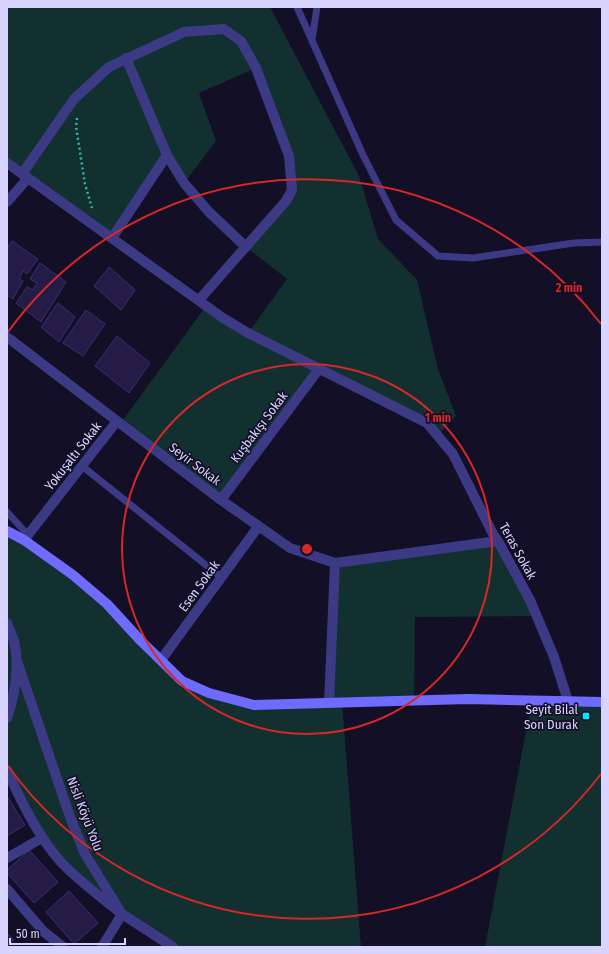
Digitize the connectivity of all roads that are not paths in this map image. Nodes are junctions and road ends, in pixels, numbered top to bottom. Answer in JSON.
{"nodes":[{"id":1,"x":297,"y":7,"type":"edge"},
{"id":2,"x":317,"y":7,"type":"edge"},
{"id":3,"x":312,"y":40,"type":"junction"},
{"id":4,"x":126,"y":58,"type":"junction"},
{"id":5,"x":167,"y":155,"type":"junction"},
{"id":6,"x":7,"y":163,"type":"edge"},
{"id":7,"x":25,"y":176,"type":"junction"},
{"id":8,"x":7,"y":202,"type":"edge"},
{"id":9,"x":112,"y":238,"type":"junction"},
{"id":10,"x":602,"y":242,"type":"edge"},
{"id":11,"x":246,"y":247,"type":"junction"},
{"id":12,"x":199,"y":300,"type":"junction"},
{"id":13,"x":7,"y":337,"type":"edge"},
{"id":14,"x":319,"y":369,"type":"junction"},
{"id":15,"x":117,"y":421,"type":"junction"},
{"id":16,"x":82,"y":466,"type":"junction"},
{"id":17,"x":221,"y":500,"type":"junction"},
{"id":18,"x":7,"y":512,"type":"edge"},
{"id":19,"x":258,"y":527,"type":"junction"},
{"id":20,"x":7,"y":531,"type":"edge"},
{"id":21,"x":26,"y":537,"type":"junction"},
{"id":22,"x":498,"y":541,"type":"junction"},
{"id":23,"x":335,"y":564,"type":"junction"},
{"id":24,"x":221,"y":577,"type":"junction"},
{"id":25,"x":7,"y":623,"type":"edge"},
{"id":26,"x":17,"y":659,"type":"junction"},
{"id":27,"x":161,"y":660,"type":"junction"},
{"id":28,"x":568,"y":701,"type":"junction"},
{"id":29,"x":602,"y":702,"type":"edge"},
{"id":30,"x":329,"y":703,"type":"junction"},
{"id":31,"x":7,"y":718,"type":"edge"},
{"id":32,"x":7,"y":770,"type":"edge"},
{"id":33,"x":42,"y":838,"type":"junction"},
{"id":34,"x":7,"y":858,"type":"edge"},
{"id":35,"x":7,"y":889,"type":"edge"},
{"id":36,"x":122,"y":914,"type":"junction"},
{"id":37,"x":63,"y":947,"type":"edge"},
{"id":38,"x":102,"y":947,"type":"edge"},
{"id":39,"x":172,"y":947,"type":"edge"}],
"edges":[{"from":1,"to":3,"type":"lane"},
{"from":2,"to":3,"type":"lane"},
{"from":3,"to":10,"type":"lane"},
{"from":4,"to":5,"type":"street"},
{"from":4,"to":7,"type":"street"},
{"from":4,"to":11,"type":"street"},
{"from":5,"to":9,"type":"street"},
{"from":5,"to":11,"type":"street"},
{"from":6,"to":7,"type":"street"},
{"from":7,"to":8,"type":"street"},
{"from":7,"to":9,"type":"street"},
{"from":9,"to":12,"type":"street"},
{"from":11,"to":12,"type":"street"},
{"from":12,"to":14,"type":"street"},
{"from":13,"to":15,"type":"street","name":"Yokuşaltı Sokak"},
{"from":14,"to":17,"type":"street","name":"Kuşbakışı Sokak"},
{"from":14,"to":22,"type":"street","name":"Teras Sokak"},
{"from":15,"to":16,"type":"street","name":"Yokuşaltı Sokak"},
{"from":15,"to":17,"type":"street","name":"Seyir Sokak"},
{"from":16,"to":21,"type":"street","name":"Yokuşaltı Sokak"},
{"from":16,"to":24,"type":"lane"},
{"from":17,"to":19,"type":"street","name":"Seyir Sokak"},
{"from":18,"to":21,"type":"lane"},
{"from":19,"to":23,"type":"street","name":"Seyir Sokak"},
{"from":19,"to":24,"type":"street","name":"Esen Sokak"},
{"from":20,"to":21,"type":"main road"},
{"from":21,"to":27,"type":"main road"},
{"from":22,"to":23,"type":"street"},
{"from":22,"to":28,"type":"street","name":"Teras Sokak"},
{"from":23,"to":30,"type":"street"},
{"from":24,"to":27,"type":"street","name":"Esen Sokak"},
{"from":25,"to":26,"type":"street"},
{"from":26,"to":31,"type":"street"},
{"from":26,"to":36,"type":"street","name":"Nisli Köyü Yolu"},
{"from":27,"to":30,"type":"main road"},
{"from":28,"to":29,"type":"main road"},
{"from":28,"to":30,"type":"main road"},
{"from":32,"to":33,"type":"street"},
{"from":33,"to":34,"type":"street"},
{"from":33,"to":36,"type":"street"},
{"from":35,"to":37,"type":"street"},
{"from":36,"to":38,"type":"street"},
{"from":36,"to":39,"type":"street","name":"Nisli Köyü Yolu"}]}
